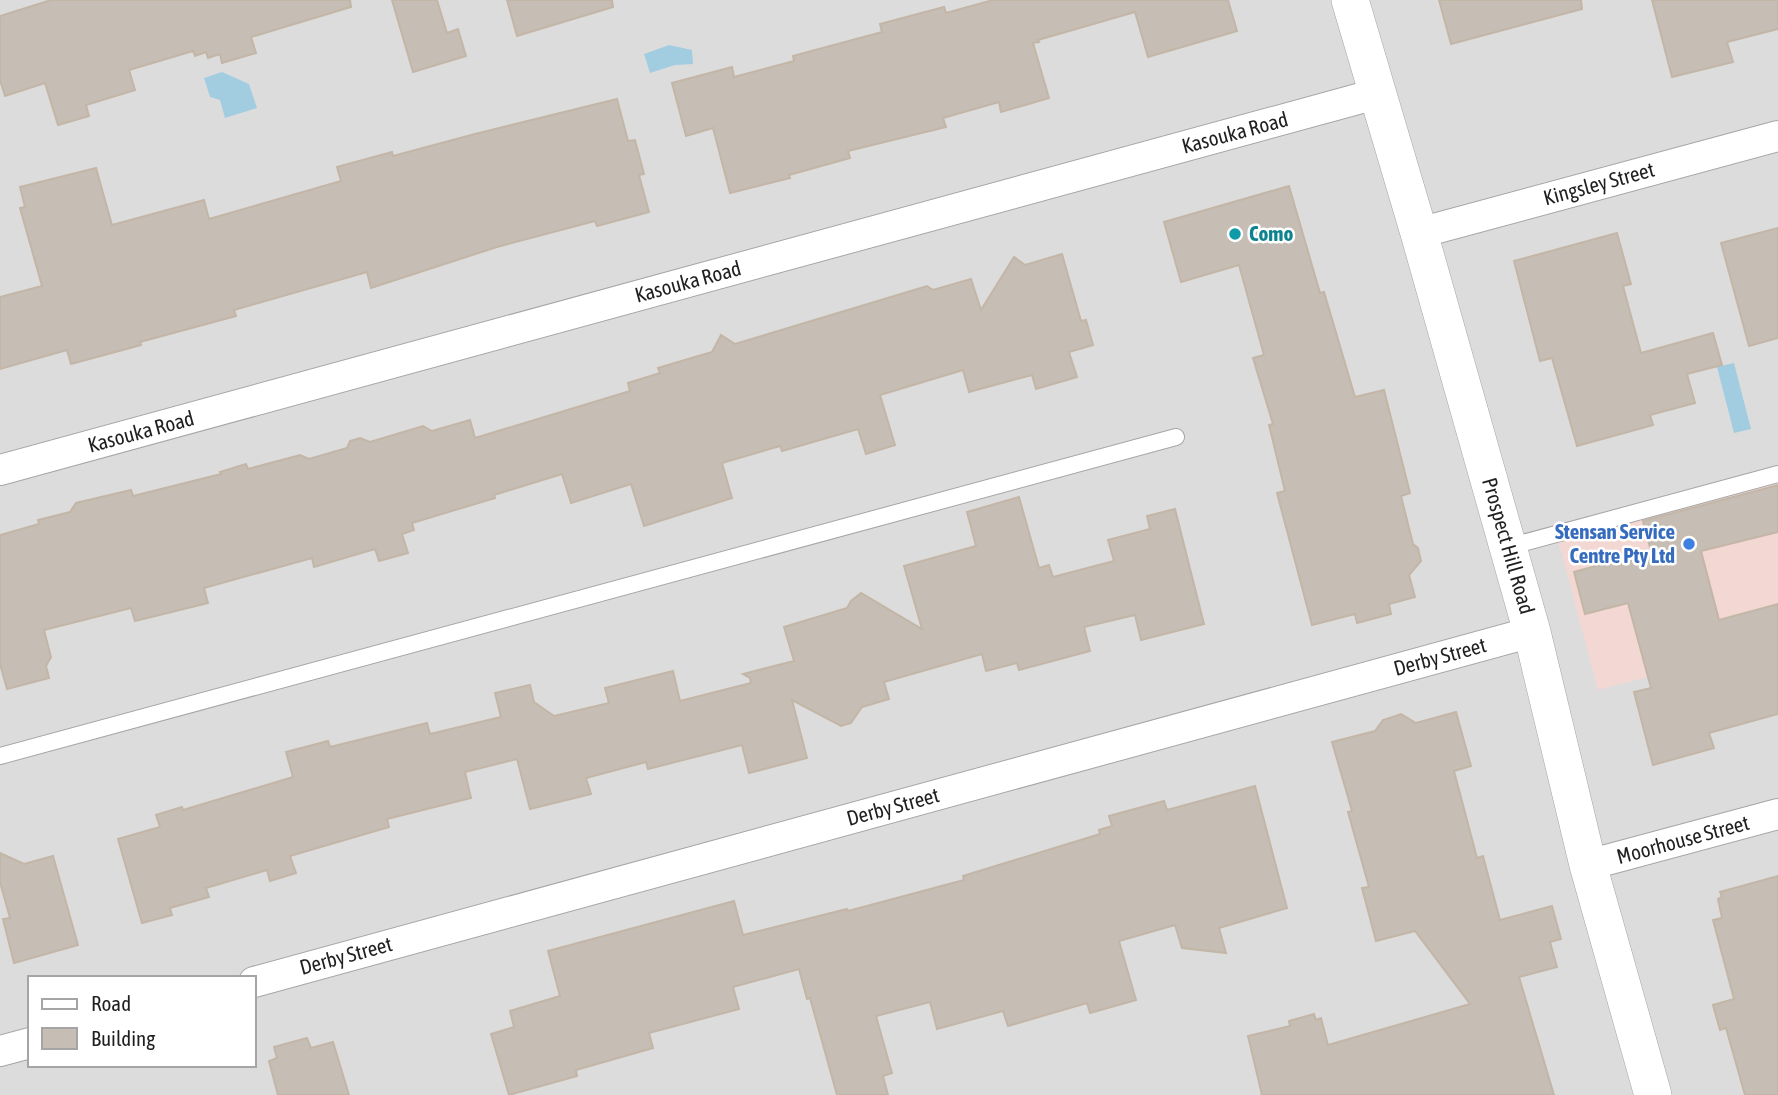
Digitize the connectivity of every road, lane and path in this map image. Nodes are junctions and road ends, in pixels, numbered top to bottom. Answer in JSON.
{"nodes":[{"id":1,"x":1350,"y":0,"type":"edge"},
{"id":2,"x":1376,"y":94,"type":"junction"},
{"id":3,"x":1778,"y":136,"type":"edge"},
{"id":4,"x":1419,"y":233,"type":"junction"},
{"id":5,"x":1176,"y":437,"type":"dead end"},
{"id":6,"x":0,"y":470,"type":"edge"},
{"id":7,"x":1778,"y":474,"type":"edge"},
{"id":8,"x":1508,"y":547,"type":"junction"},
{"id":9,"x":1532,"y":632,"type":"junction"},
{"id":10,"x":0,"y":756,"type":"edge"},
{"id":11,"x":1778,"y":814,"type":"edge"},
{"id":12,"x":1588,"y":865,"type":"junction"},
{"id":13,"x":256,"y":981,"type":"edge"},
{"id":14,"x":28,"y":1044,"type":"edge"},
{"id":15,"x":0,"y":1051,"type":"edge"},
{"id":16,"x":1653,"y":1095,"type":"edge"}],
"edges":[{"from":1,"to":2,"type":"street","name":"Prospect Hill Road"},
{"from":2,"to":4,"type":"street","name":"Prospect Hill Road"},
{"from":2,"to":6,"type":"street","name":"Kasouka Road"},
{"from":3,"to":4,"type":"street","name":"Kingsley Street"},
{"from":4,"to":8,"type":"street","name":"Prospect Hill Road"},
{"from":5,"to":10,"type":"lane"},
{"from":7,"to":8,"type":"lane"},
{"from":8,"to":9,"type":"street","name":"Prospect Hill Road"},
{"from":9,"to":12,"type":"street","name":"Prospect Hill Road"},
{"from":9,"to":13,"type":"street","name":"Derby Street"},
{"from":11,"to":12,"type":"street","name":"Moorhouse Street"},
{"from":12,"to":16,"type":"street","name":"Prospect Hill Road"},
{"from":14,"to":15,"type":"street"}]}
